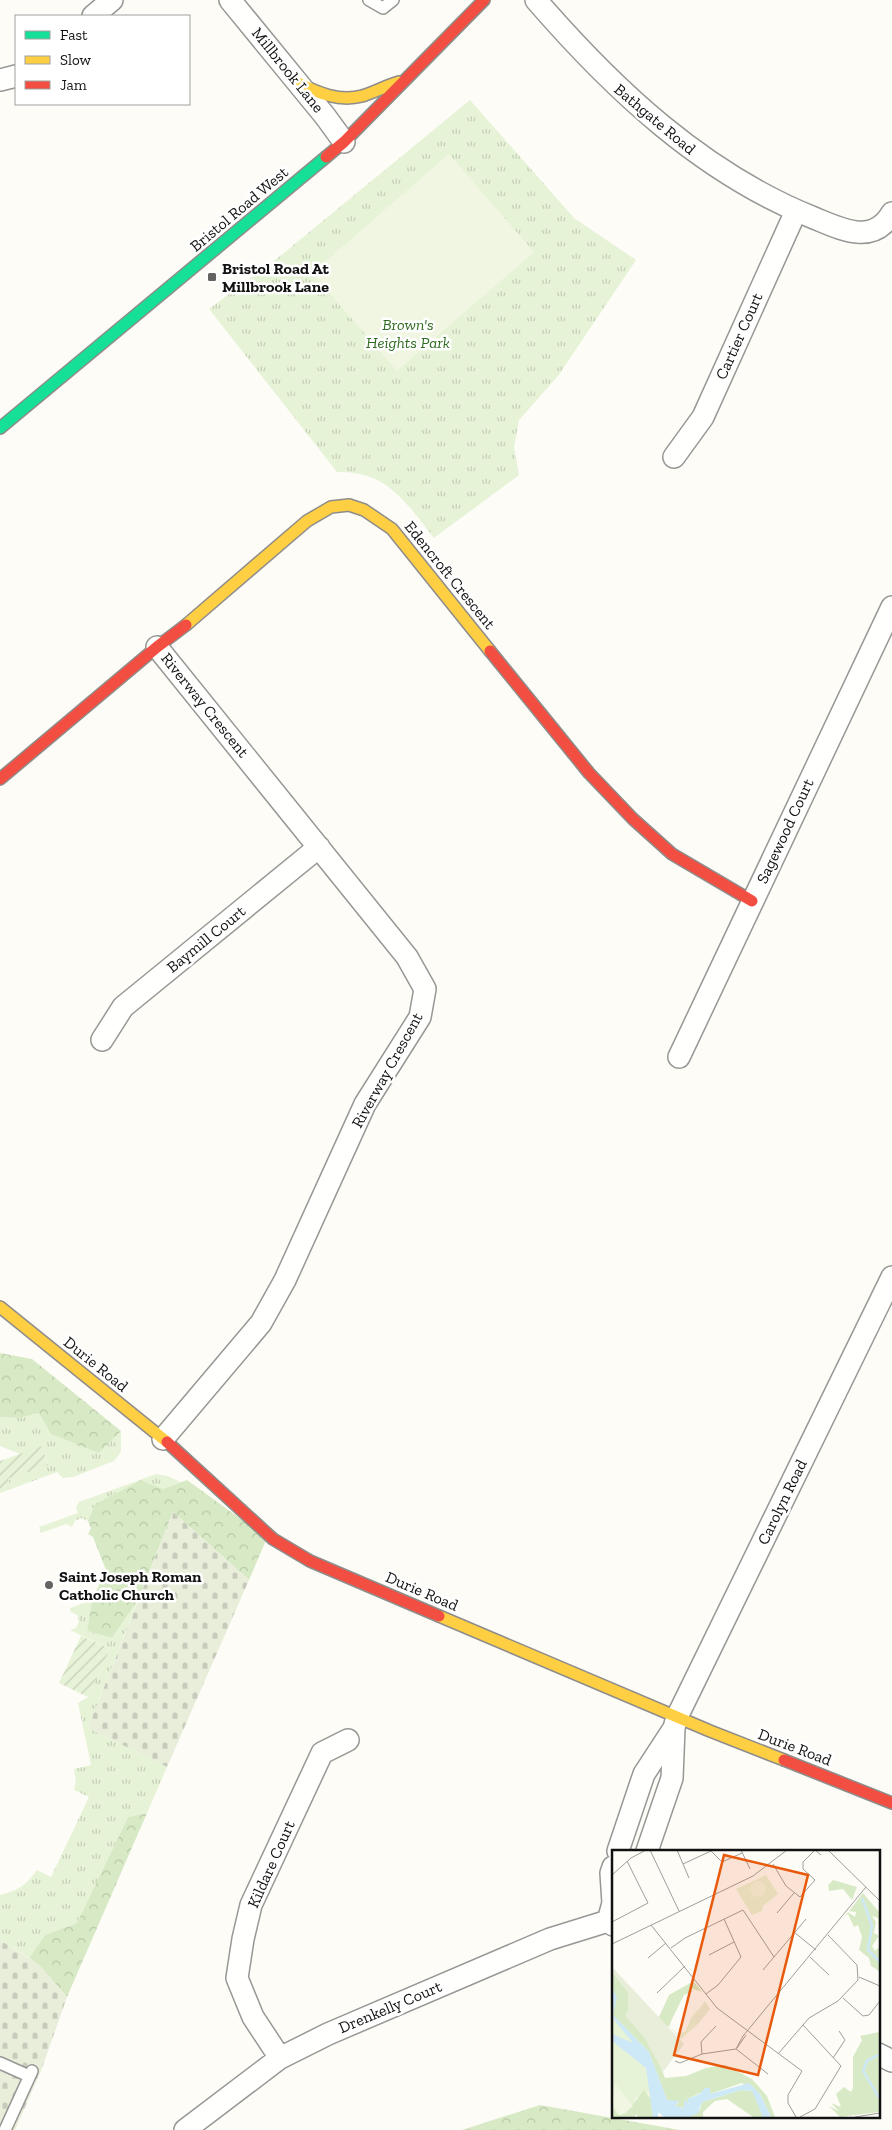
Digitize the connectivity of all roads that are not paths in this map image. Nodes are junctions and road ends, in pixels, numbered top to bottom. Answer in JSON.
{"nodes":[{"id":1,"x":112,"y":0,"type":"edge"},
{"id":2,"x":230,"y":0,"type":"edge"},
{"id":3,"x":369,"y":0,"type":"edge"},
{"id":4,"x":392,"y":0,"type":"edge"},
{"id":5,"x":484,"y":0,"type":"edge"},
{"id":6,"x":536,"y":0,"type":"edge"},
{"id":7,"x":94,"y":15,"type":"edge"},
{"id":8,"x":15,"y":76,"type":"edge"},
{"id":9,"x":0,"y":80,"type":"edge"},
{"id":10,"x":406,"y":81,"type":"junction"},
{"id":11,"x":298,"y":83,"type":"junction"},
{"id":12,"x":344,"y":142,"type":"junction"},
{"id":13,"x":796,"y":211,"type":"junction"},
{"id":14,"x":892,"y":213,"type":"edge"},
{"id":15,"x":0,"y":428,"type":"edge"},
{"id":16,"x":674,"y":457,"type":"dead end"},
{"id":17,"x":892,"y":607,"type":"edge"},
{"id":18,"x":158,"y":646,"type":"junction"},
{"id":19,"x":0,"y":779,"type":"edge"},
{"id":20,"x":319,"y":847,"type":"junction"},
{"id":21,"x":752,"y":901,"type":"junction"},
{"id":22,"x":102,"y":1040,"type":"dead end"},
{"id":23,"x":679,"y":1056,"type":"dead end"},
{"id":24,"x":892,"y":1277,"type":"edge"},
{"id":25,"x":0,"y":1307,"type":"edge"},
{"id":26,"x":164,"y":1439,"type":"junction"},
{"id":27,"x":676,"y":1722,"type":"junction"},
{"id":28,"x":348,"y":1740,"type":"dead end"},
{"id":29,"x":892,"y":1803,"type":"edge"},
{"id":30,"x":618,"y":1850,"type":"edge"},
{"id":31,"x":648,"y":1850,"type":"edge"},
{"id":32,"x":612,"y":1870,"type":"edge"},
{"id":33,"x":612,"y":1913,"type":"edge"},
{"id":34,"x":880,"y":2055,"type":"edge"},
{"id":35,"x":280,"y":2058,"type":"junction"},
{"id":36,"x":892,"y":2061,"type":"edge"},
{"id":37,"x":0,"y":2063,"type":"edge"},
{"id":38,"x":5,"y":2130,"type":"edge"},
{"id":39,"x":185,"y":2130,"type":"edge"}],
"edges":[{"from":1,"to":7,"type":"street"},
{"from":2,"to":11,"type":"street","name":"Millbrook Lane"},
{"from":3,"to":4,"type":"lane"},
{"from":5,"to":10,"type":"street","name":"Bristol Road West"},
{"from":6,"to":13,"type":"street","name":"Bathgate Road"},
{"from":8,"to":9,"type":"street"},
{"from":10,"to":11,"type":"street"},
{"from":10,"to":12,"type":"street","name":"Bristol Road West"},
{"from":11,"to":12,"type":"street","name":"Millbrook Lane"},
{"from":12,"to":15,"type":"street","name":"Bristol Road West"},
{"from":13,"to":14,"type":"street","name":"Bathgate Road"},
{"from":13,"to":16,"type":"street","name":"Cartier Court"},
{"from":17,"to":21,"type":"street","name":"Sagewood Court"},
{"from":18,"to":19,"type":"street","name":"Edencroft Crescent"},
{"from":18,"to":20,"type":"street","name":"Riverway Crescent"},
{"from":18,"to":21,"type":"street","name":"Edencroft Crescent"},
{"from":20,"to":22,"type":"street","name":"Baymill Court"},
{"from":20,"to":26,"type":"street","name":"Riverway Crescent"},
{"from":21,"to":23,"type":"street","name":"Sagewood Court"},
{"from":24,"to":27,"type":"street","name":"Carolyn Road"},
{"from":25,"to":26,"type":"street","name":"Durie Road"},
{"from":26,"to":27,"type":"street","name":"Durie Road"},
{"from":27,"to":29,"type":"street","name":"Durie Road"},
{"from":27,"to":30,"type":"street","name":"Carolyn Road"},
{"from":27,"to":31,"type":"street","name":"Carolyn Road"},
{"from":28,"to":35,"type":"street","name":"Kildare Court"},
{"from":32,"to":33,"type":"street"},
{"from":33,"to":35,"type":"street","name":"Drenkelly Court"},
{"from":34,"to":36,"type":"street"},
{"from":35,"to":39,"type":"street","name":"Drenkelly Court"},
{"from":37,"to":38,"type":"lane"}]}
